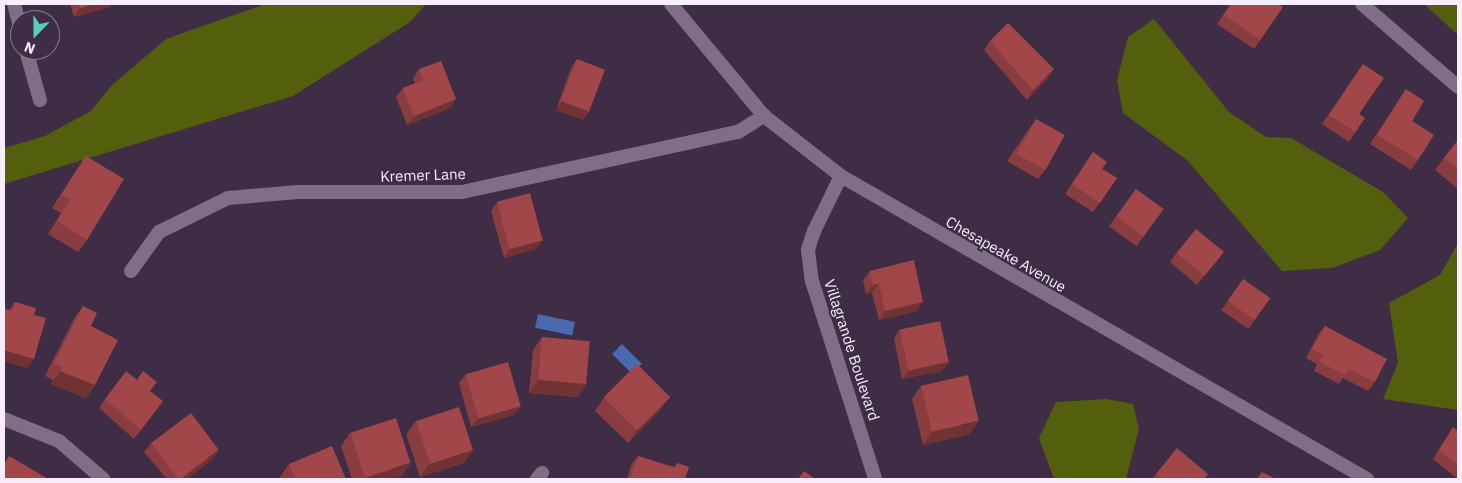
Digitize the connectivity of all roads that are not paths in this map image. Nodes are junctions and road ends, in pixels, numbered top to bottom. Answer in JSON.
{"nodes":[{"id":1,"x":671,"y":4,"type":"edge"},
{"id":2,"x":1362,"y":4,"type":"edge"},
{"id":3,"x":29,"y":60,"type":"edge"},
{"id":4,"x":1458,"y":87,"type":"edge"},
{"id":5,"x":40,"y":100,"type":"dead end"},
{"id":6,"x":764,"y":116,"type":"junction"},
{"id":7,"x":841,"y":176,"type":"junction"},
{"id":8,"x":131,"y":271,"type":"dead end"},
{"id":9,"x":4,"y":419,"type":"edge"},
{"id":10,"x":103,"y":479,"type":"edge"},
{"id":11,"x":875,"y":479,"type":"edge"},
{"id":12,"x":1367,"y":479,"type":"edge"}],
"edges":[{"from":1,"to":6,"type":"street","name":"Chesapeake Avenue"},
{"from":2,"to":4,"type":"street"},
{"from":3,"to":5,"type":"street"},
{"from":6,"to":7,"type":"street","name":"Chesapeake Avenue"},
{"from":6,"to":8,"type":"street","name":"Kremer Lane"},
{"from":7,"to":11,"type":"street","name":"Villagrande Boulevard"},
{"from":7,"to":12,"type":"street","name":"Chesapeake Avenue"},
{"from":9,"to":10,"type":"street"}]}
